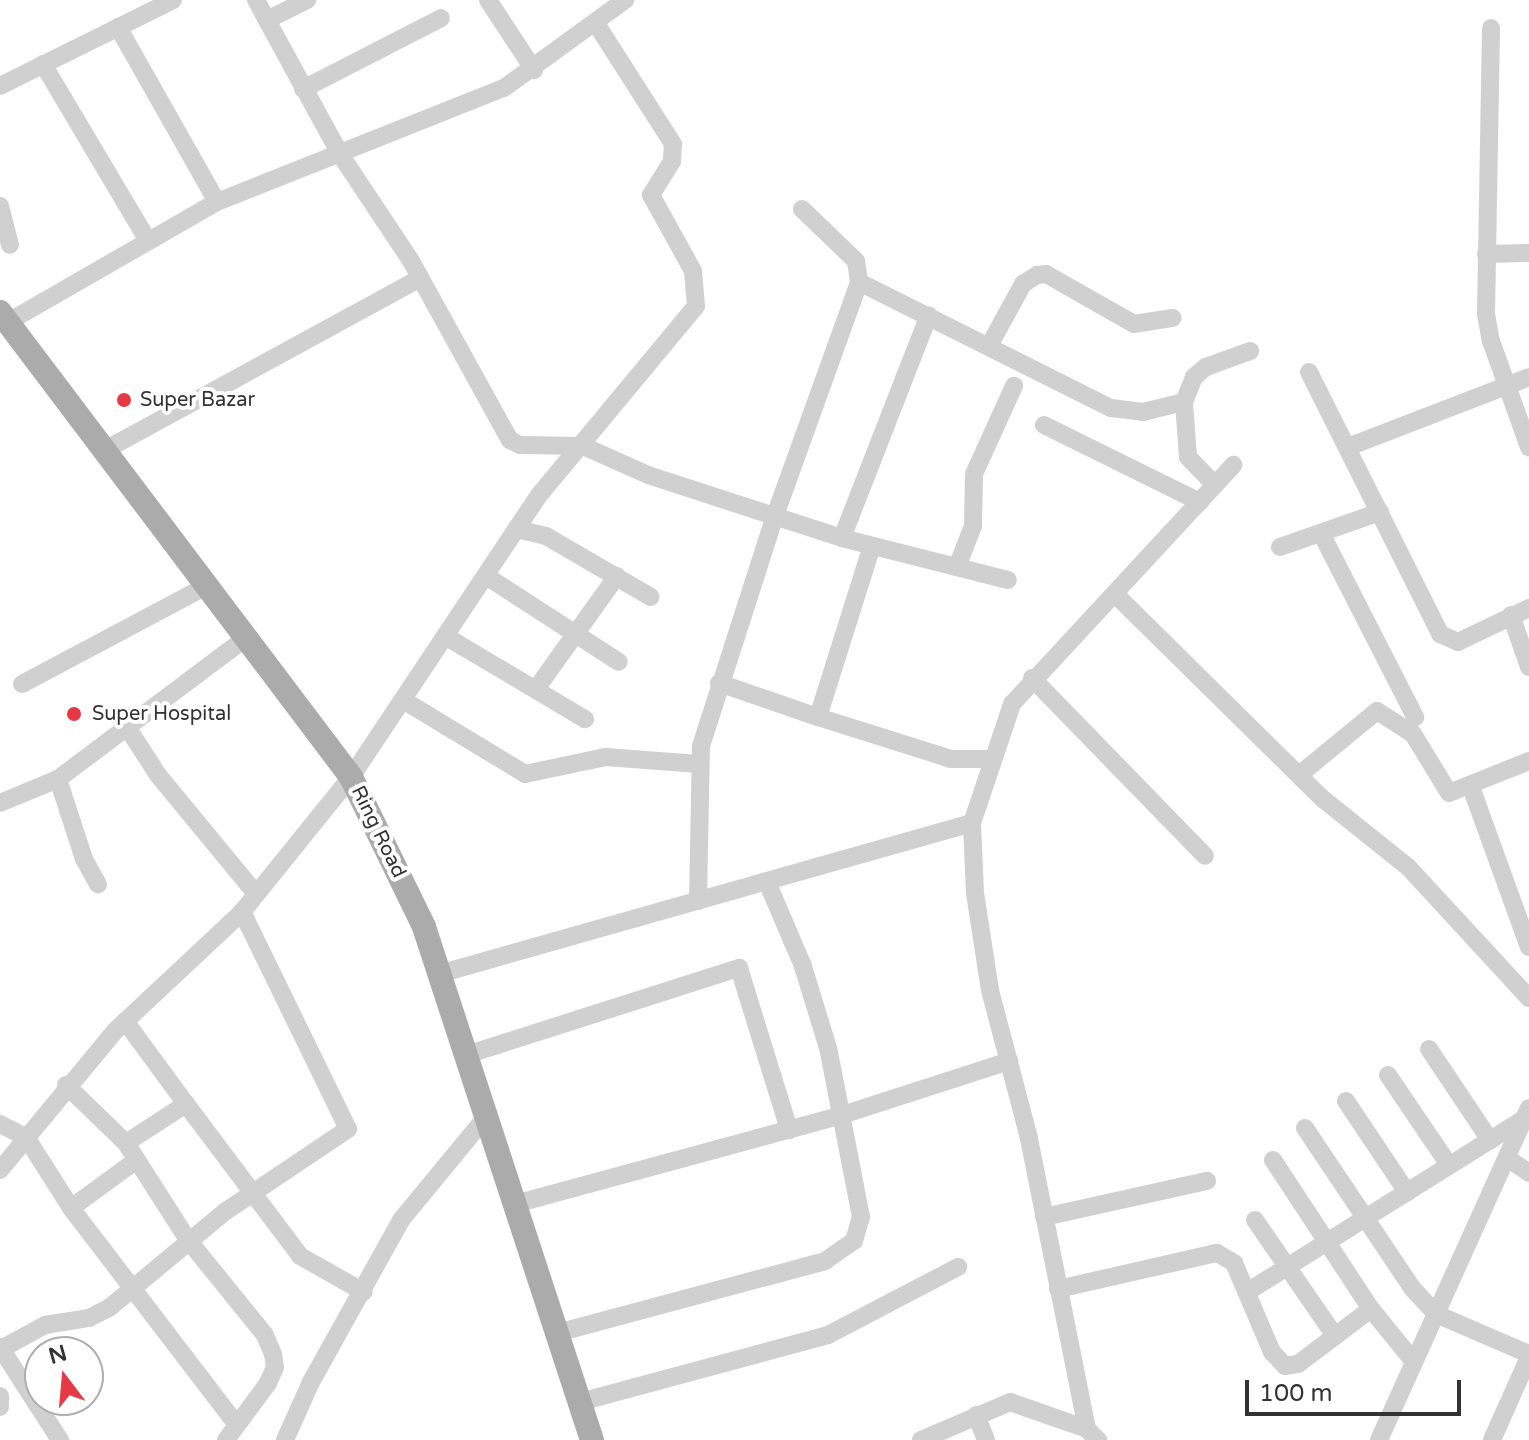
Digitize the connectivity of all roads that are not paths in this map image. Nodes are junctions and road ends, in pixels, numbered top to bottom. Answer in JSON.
{"nodes":[{"id":1,"x":256,"y":0,"type":"edge"},
{"id":2,"x":307,"y":0,"type":"edge"},
{"id":3,"x":489,"y":0,"type":"edge"},
{"id":4,"x":625,"y":0,"type":"edge"},
{"id":5,"x":171,"y":1,"type":"edge"},
{"id":6,"x":441,"y":18,"type":"dead end"},
{"id":7,"x":267,"y":20,"type":"junction"},
{"id":8,"x":597,"y":25,"type":"junction"},
{"id":9,"x":118,"y":27,"type":"junction"},
{"id":10,"x":1491,"y":28,"type":"dead end"},
{"id":11,"x":43,"y":64,"type":"junction"},
{"id":12,"x":534,"y":70,"type":"junction"},
{"id":13,"x":0,"y":86,"type":"edge"},
{"id":14,"x":303,"y":89,"type":"junction"},
{"id":15,"x":340,"y":154,"type":"junction"},
{"id":16,"x":217,"y":202,"type":"junction"},
{"id":17,"x":0,"y":206,"type":"edge"},
{"id":18,"x":802,"y":209,"type":"dead end"},
{"id":19,"x":148,"y":241,"type":"junction"},
{"id":20,"x":10,"y":245,"type":"dead end"},
{"id":21,"x":1529,"y":253,"type":"edge"},
{"id":22,"x":1486,"y":254,"type":"junction"},
{"id":23,"x":420,"y":278,"type":"junction"},
{"id":24,"x":859,"y":282,"type":"junction"},
{"id":25,"x":929,"y":315,"type":"junction"},
{"id":26,"x":4,"y":317,"type":"edge"},
{"id":27,"x":1173,"y":318,"type":"dead end"},
{"id":28,"x":989,"y":346,"type":"junction"},
{"id":29,"x":1250,"y":351,"type":"dead end"},
{"id":30,"x":1309,"y":372,"type":"dead end"},
{"id":31,"x":1529,"y":377,"type":"edge"},
{"id":32,"x":1506,"y":383,"type":"junction"},
{"id":33,"x":1014,"y":386,"type":"dead end"},
{"id":34,"x":1184,"y":402,"type":"junction"},
{"id":35,"x":1044,"y":425,"type":"dead end"},
{"id":36,"x":583,"y":446,"type":"junction"},
{"id":37,"x":1348,"y":447,"type":"junction"},
{"id":38,"x":1529,"y":447,"type":"edge"},
{"id":39,"x":105,"y":450,"type":"junction"},
{"id":40,"x":1233,"y":465,"type":"dead end"},
{"id":41,"x":1215,"y":485,"type":"junction"},
{"id":42,"x":1200,"y":502,"type":"junction"},
{"id":43,"x":1380,"y":512,"type":"junction"},
{"id":44,"x":776,"y":513,"type":"junction"},
{"id":45,"x":516,"y":529,"type":"junction"},
{"id":46,"x":1321,"y":533,"type":"junction"},
{"id":47,"x":842,"y":538,"type":"junction"},
{"id":48,"x":872,"y":546,"type":"junction"},
{"id":49,"x":1280,"y":547,"type":"dead end"},
{"id":50,"x":957,"y":567,"type":"junction"},
{"id":51,"x":486,"y":576,"type":"junction"},
{"id":52,"x":617,"y":576,"type":"junction"},
{"id":53,"x":1008,"y":580,"type":"dead end"},
{"id":54,"x":208,"y":585,"type":"junction"},
{"id":55,"x":1116,"y":595,"type":"junction"},
{"id":56,"x":651,"y":597,"type":"dead end"},
{"id":57,"x":1520,"y":611,"type":"edge"},
{"id":58,"x":578,"y":635,"type":"junction"},
{"id":59,"x":445,"y":636,"type":"junction"},
{"id":60,"x":247,"y":637,"type":"junction"},
{"id":61,"x":619,"y":662,"type":"dead end"},
{"id":62,"x":1529,"y":667,"type":"edge"},
{"id":63,"x":1032,"y":678,"type":"junction"},
{"id":64,"x":719,"y":683,"type":"junction"},
{"id":65,"x":22,"y":684,"type":"dead end"},
{"id":66,"x":536,"y":689,"type":"junction"},
{"id":67,"x":403,"y":700,"type":"junction"},
{"id":68,"x":818,"y":717,"type":"junction"},
{"id":69,"x":1415,"y":717,"type":"dead end"},
{"id":70,"x":585,"y":719,"type":"dead end"},
{"id":71,"x":127,"y":727,"type":"junction"},
{"id":72,"x":992,"y":759,"type":"junction"},
{"id":73,"x":1529,"y":761,"type":"edge"},
{"id":74,"x":699,"y":764,"type":"junction"},
{"id":75,"x":1299,"y":775,"type":"junction"},
{"id":76,"x":351,"y":777,"type":"junction"},
{"id":77,"x":58,"y":779,"type":"junction"},
{"id":78,"x":1471,"y":787,"type":"junction"},
{"id":79,"x":0,"y":803,"type":"edge"},
{"id":80,"x":972,"y":823,"type":"junction"},
{"id":81,"x":1205,"y":856,"type":"dead end"},
{"id":82,"x":767,"y":882,"type":"junction"},
{"id":83,"x":98,"y":884,"type":"dead end"},
{"id":84,"x":256,"y":894,"type":"junction"},
{"id":85,"x":698,"y":901,"type":"junction"},
{"id":86,"x":242,"y":912,"type":"junction"},
{"id":87,"x":1529,"y":947,"type":"edge"},
{"id":88,"x":439,"y":974,"type":"junction"},
{"id":89,"x":1529,"y":998,"type":"edge"},
{"id":90,"x":125,"y":1021,"type":"junction"},
{"id":91,"x":1429,"y":1049,"type":"dead end"},
{"id":92,"x":466,"y":1055,"type":"junction"},
{"id":93,"x":1009,"y":1061,"type":"junction"},
{"id":94,"x":1388,"y":1075,"type":"dead end"},
{"id":95,"x":66,"y":1085,"type":"junction"},
{"id":96,"x":1346,"y":1101,"type":"dead end"},
{"id":97,"x":186,"y":1104,"type":"junction"},
{"id":98,"x":1527,"y":1114,"type":"edge"},
{"id":99,"x":839,"y":1116,"type":"junction"},
{"id":100,"x":486,"y":1117,"type":"junction"},
{"id":101,"x":0,"y":1124,"type":"edge"},
{"id":102,"x":1305,"y":1128,"type":"dead end"},
{"id":103,"x":789,"y":1130,"type":"junction"},
{"id":104,"x":26,"y":1137,"type":"junction"},
{"id":105,"x":1490,"y":1140,"type":"junction"},
{"id":106,"x":126,"y":1143,"type":"junction"},
{"id":107,"x":1507,"y":1158,"type":"junction"},
{"id":108,"x":1273,"y":1160,"type":"dead end"},
{"id":109,"x":134,"y":1162,"type":"junction"},
{"id":110,"x":1449,"y":1165,"type":"junction"},
{"id":111,"x":0,"y":1170,"type":"edge"},
{"id":112,"x":1529,"y":1173,"type":"edge"},
{"id":113,"x":1207,"y":1181,"type":"dead end"},
{"id":114,"x":1407,"y":1192,"type":"junction"},
{"id":115,"x":251,"y":1194,"type":"junction"},
{"id":116,"x":515,"y":1204,"type":"junction"},
{"id":117,"x":71,"y":1208,"type":"junction"},
{"id":118,"x":1367,"y":1216,"type":"junction"},
{"id":119,"x":1044,"y":1217,"type":"junction"},
{"id":120,"x":1255,"y":1220,"type":"dead end"},
{"id":121,"x":188,"y":1240,"type":"junction"},
{"id":122,"x":1327,"y":1241,"type":"junction"},
{"id":123,"x":958,"y":1267,"type":"dead end"},
{"id":124,"x":1284,"y":1267,"type":"junction"},
{"id":125,"x":1058,"y":1289,"type":"junction"},
{"id":126,"x":132,"y":1292,"type":"junction"},
{"id":127,"x":364,"y":1292,"type":"junction"},
{"id":128,"x":1247,"y":1292,"type":"junction"},
{"id":129,"x":1371,"y":1309,"type":"junction"},
{"id":130,"x":1436,"y":1314,"type":"junction"},
{"id":131,"x":557,"y":1333,"type":"junction"},
{"id":132,"x":1335,"y":1336,"type":"junction"},
{"id":133,"x":1,"y":1348,"type":"edge"},
{"id":134,"x":1529,"y":1356,"type":"edge"},
{"id":135,"x":1414,"y":1362,"type":"junction"},
{"id":136,"x":0,"y":1396,"type":"edge"},
{"id":137,"x":580,"y":1402,"type":"junction"},
{"id":138,"x":0,"y":1407,"type":"edge"},
{"id":139,"x":976,"y":1415,"type":"junction"},
{"id":140,"x":232,"y":1432,"type":"edge"},
{"id":141,"x":1092,"y":1434,"type":"edge"},
{"id":142,"x":60,"y":1440,"type":"edge"},
{"id":143,"x":285,"y":1440,"type":"edge"},
{"id":144,"x":592,"y":1440,"type":"edge"},
{"id":145,"x":922,"y":1440,"type":"edge"},
{"id":146,"x":986,"y":1440,"type":"edge"},
{"id":147,"x":1379,"y":1440,"type":"edge"},
{"id":148,"x":1492,"y":1440,"type":"edge"}],
"edges":[{"from":1,"to":7,"type":"street"},
{"from":2,"to":7,"type":"street"},
{"from":3,"to":12,"type":"street"},
{"from":4,"to":8,"type":"street"},
{"from":5,"to":9,"type":"street"},
{"from":6,"to":14,"type":"street"},
{"from":7,"to":14,"type":"street"},
{"from":8,"to":12,"type":"street"},
{"from":8,"to":36,"type":"street"},
{"from":9,"to":11,"type":"street"},
{"from":9,"to":16,"type":"street"},
{"from":10,"to":22,"type":"street"},
{"from":11,"to":13,"type":"street"},
{"from":11,"to":19,"type":"street"},
{"from":12,"to":15,"type":"street"},
{"from":14,"to":15,"type":"street"},
{"from":15,"to":16,"type":"street"},
{"from":15,"to":23,"type":"street"},
{"from":16,"to":19,"type":"street"},
{"from":17,"to":20,"type":"street"},
{"from":18,"to":24,"type":"street"},
{"from":19,"to":26,"type":"street"},
{"from":21,"to":22,"type":"street"},
{"from":22,"to":32,"type":"street"},
{"from":23,"to":36,"type":"street"},
{"from":23,"to":39,"type":"street"},
{"from":24,"to":25,"type":"street"},
{"from":24,"to":44,"type":"street"},
{"from":25,"to":28,"type":"street"},
{"from":25,"to":47,"type":"street"},
{"from":26,"to":39,"type":"main road","name":"Ring Road"},
{"from":27,"to":28,"type":"street"},
{"from":28,"to":34,"type":"street"},
{"from":29,"to":34,"type":"street"},
{"from":30,"to":37,"type":"street"},
{"from":31,"to":32,"type":"street"},
{"from":32,"to":37,"type":"street"},
{"from":32,"to":38,"type":"street"},
{"from":33,"to":50,"type":"street"},
{"from":34,"to":41,"type":"street"},
{"from":35,"to":42,"type":"street"},
{"from":36,"to":44,"type":"street"},
{"from":36,"to":45,"type":"street"},
{"from":37,"to":43,"type":"street"},
{"from":39,"to":54,"type":"main road","name":"Ring Road"},
{"from":40,"to":41,"type":"street"},
{"from":41,"to":42,"type":"street"},
{"from":42,"to":55,"type":"street"},
{"from":43,"to":46,"type":"street"},
{"from":43,"to":57,"type":"street"},
{"from":44,"to":47,"type":"street"},
{"from":44,"to":64,"type":"street"},
{"from":45,"to":51,"type":"street"},
{"from":45,"to":52,"type":"street"},
{"from":46,"to":49,"type":"street"},
{"from":46,"to":69,"type":"street"},
{"from":47,"to":48,"type":"street"},
{"from":48,"to":50,"type":"street"},
{"from":48,"to":68,"type":"street"},
{"from":50,"to":53,"type":"street"},
{"from":51,"to":58,"type":"street"},
{"from":51,"to":59,"type":"street"},
{"from":52,"to":56,"type":"street"},
{"from":52,"to":58,"type":"street"},
{"from":54,"to":60,"type":"main road","name":"Ring Road"},
{"from":54,"to":65,"type":"street"},
{"from":55,"to":63,"type":"street"},
{"from":55,"to":75,"type":"street"},
{"from":57,"to":62,"type":"street"},
{"from":58,"to":61,"type":"street"},
{"from":58,"to":66,"type":"street"},
{"from":59,"to":66,"type":"street"},
{"from":59,"to":67,"type":"street"},
{"from":60,"to":71,"type":"street"},
{"from":60,"to":76,"type":"main road","name":"Ring Road"},
{"from":63,"to":72,"type":"street"},
{"from":63,"to":81,"type":"street"},
{"from":64,"to":68,"type":"street"},
{"from":64,"to":74,"type":"street"},
{"from":66,"to":70,"type":"street"},
{"from":67,"to":74,"type":"street"},
{"from":67,"to":76,"type":"street"},
{"from":68,"to":72,"type":"street"},
{"from":71,"to":77,"type":"street"},
{"from":71,"to":84,"type":"street"},
{"from":72,"to":80,"type":"street"},
{"from":73,"to":78,"type":"street"},
{"from":74,"to":85,"type":"street"},
{"from":75,"to":78,"type":"street"},
{"from":75,"to":89,"type":"street"},
{"from":76,"to":84,"type":"street"},
{"from":76,"to":88,"type":"main road","name":"Ring Road"},
{"from":77,"to":79,"type":"street"},
{"from":77,"to":83,"type":"street"},
{"from":78,"to":87,"type":"street"},
{"from":80,"to":82,"type":"street"},
{"from":80,"to":93,"type":"street"},
{"from":82,"to":85,"type":"street"},
{"from":82,"to":99,"type":"street"},
{"from":84,"to":86,"type":"street"},
{"from":85,"to":88,"type":"street"},
{"from":86,"to":90,"type":"street"},
{"from":86,"to":115,"type":"street"},
{"from":88,"to":92,"type":"main road","name":"Ring Road"},
{"from":90,"to":95,"type":"street"},
{"from":90,"to":97,"type":"street"},
{"from":91,"to":105,"type":"street"},
{"from":92,"to":100,"type":"main road","name":"Ring Road"},
{"from":92,"to":103,"type":"street"},
{"from":93,"to":99,"type":"street"},
{"from":93,"to":119,"type":"street"},
{"from":94,"to":110,"type":"street"},
{"from":95,"to":104,"type":"street"},
{"from":95,"to":106,"type":"street"},
{"from":96,"to":114,"type":"street"},
{"from":97,"to":106,"type":"street"},
{"from":97,"to":115,"type":"street"},
{"from":98,"to":105,"type":"street"},
{"from":98,"to":107,"type":"street"},
{"from":99,"to":103,"type":"street"},
{"from":99,"to":131,"type":"street"},
{"from":100,"to":116,"type":"main road","name":"Ring Road"},
{"from":100,"to":127,"type":"street"},
{"from":101,"to":104,"type":"street"},
{"from":102,"to":118,"type":"street"},
{"from":103,"to":116,"type":"street"},
{"from":104,"to":111,"type":"street"},
{"from":104,"to":117,"type":"street"},
{"from":105,"to":110,"type":"street"},
{"from":106,"to":109,"type":"street"},
{"from":107,"to":112,"type":"street"},
{"from":107,"to":130,"type":"street"},
{"from":108,"to":122,"type":"street"},
{"from":109,"to":117,"type":"street"},
{"from":109,"to":121,"type":"street"},
{"from":110,"to":114,"type":"street"},
{"from":113,"to":119,"type":"street"},
{"from":114,"to":118,"type":"street"},
{"from":115,"to":121,"type":"street"},
{"from":115,"to":127,"type":"street"},
{"from":116,"to":131,"type":"main road","name":"Ring Road"},
{"from":117,"to":126,"type":"street"},
{"from":118,"to":122,"type":"street"},
{"from":118,"to":130,"type":"street"},
{"from":119,"to":125,"type":"street"},
{"from":120,"to":124,"type":"street"},
{"from":121,"to":126,"type":"street"},
{"from":121,"to":140,"type":"street"},
{"from":122,"to":124,"type":"street"},
{"from":122,"to":129,"type":"street"},
{"from":123,"to":137,"type":"street"},
{"from":124,"to":128,"type":"street"},
{"from":124,"to":132,"type":"street"},
{"from":125,"to":128,"type":"street"},
{"from":125,"to":141,"type":"street"},
{"from":126,"to":133,"type":"street"},
{"from":126,"to":140,"type":"street"},
{"from":127,"to":143,"type":"street"},
{"from":128,"to":132,"type":"street"},
{"from":129,"to":132,"type":"street"},
{"from":129,"to":135,"type":"street"},
{"from":130,"to":134,"type":"street"},
{"from":130,"to":135,"type":"street"},
{"from":131,"to":137,"type":"main road","name":"Ring Road"},
{"from":133,"to":142,"type":"street"},
{"from":134,"to":148,"type":"street"},
{"from":135,"to":147,"type":"street"},
{"from":136,"to":138,"type":"street"},
{"from":137,"to":144,"type":"main road","name":"Ring Road"},
{"from":139,"to":141,"type":"street"},
{"from":139,"to":145,"type":"street"},
{"from":139,"to":146,"type":"street"}]}
